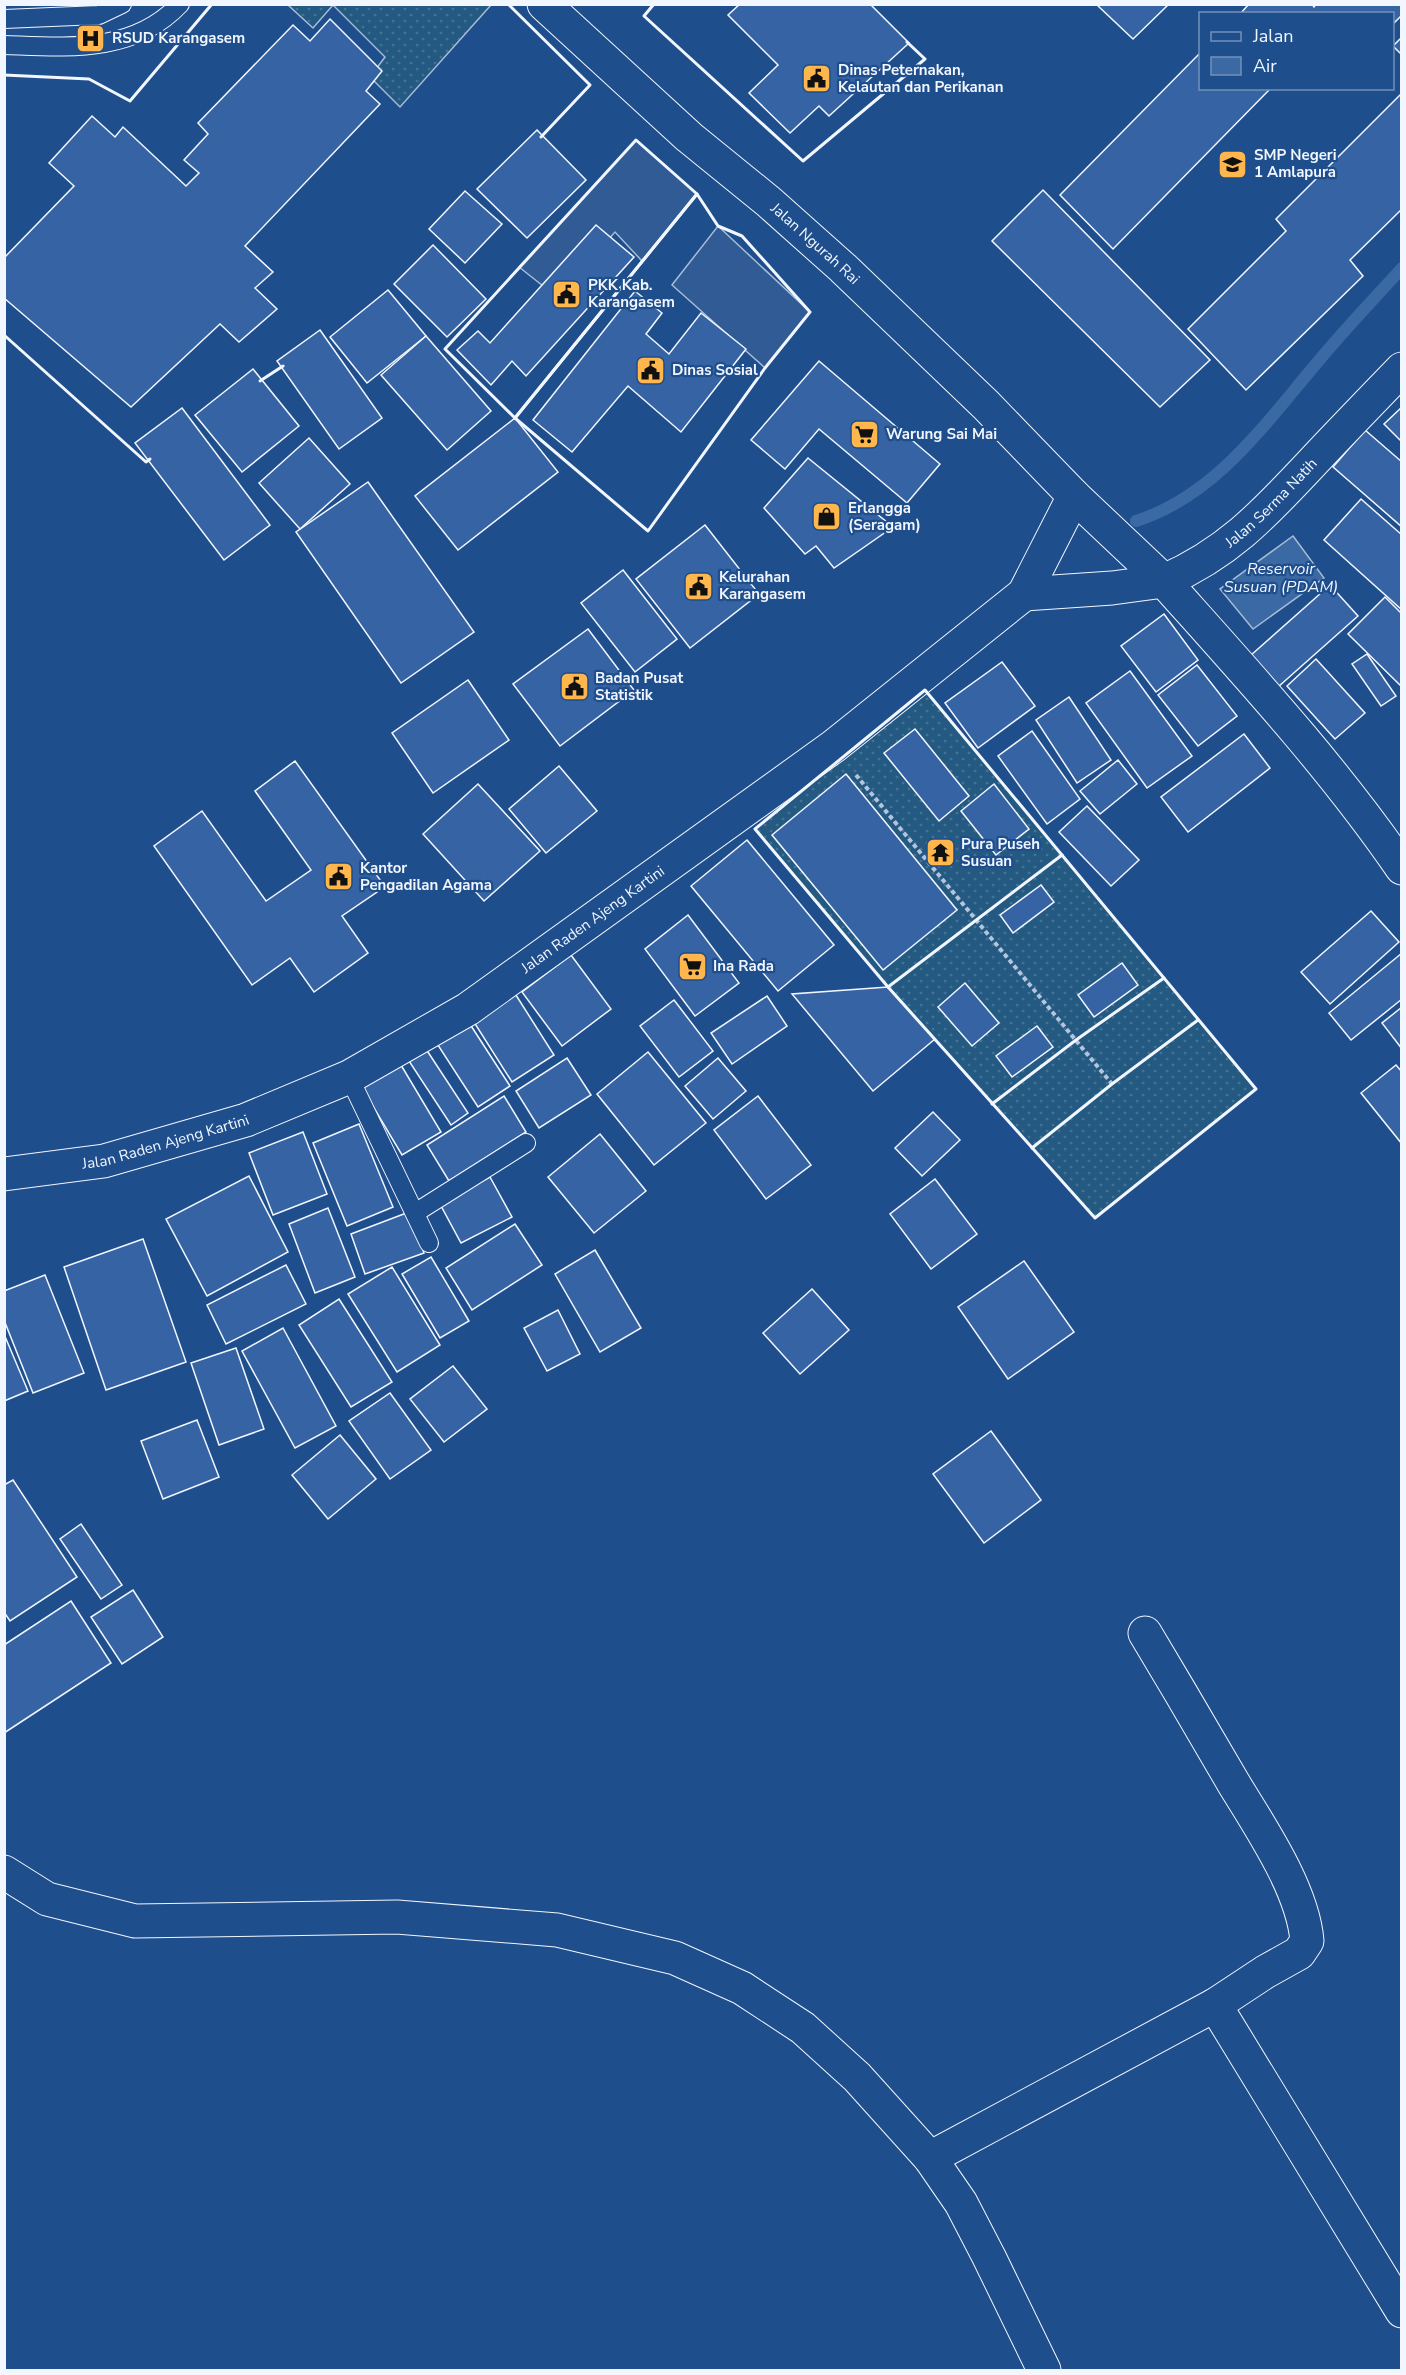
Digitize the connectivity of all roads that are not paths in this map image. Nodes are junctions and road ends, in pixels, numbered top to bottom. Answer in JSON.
{"nodes":[{"id":1,"x":122,"y":4,"type":"edge"},
{"id":2,"x":180,"y":4,"type":"edge"},
{"id":3,"x":544,"y":4,"type":"edge"},
{"id":4,"x":4,"y":20,"type":"edge"},
{"id":5,"x":4,"y":45,"type":"edge"},
{"id":6,"x":1401,"y":369,"type":"edge"},
{"id":7,"x":1074,"y":496,"type":"junction"},
{"id":8,"x":1164,"y":581,"type":"junction"},
{"id":9,"x":1024,"y":594,"type":"junction"},
{"id":10,"x":1401,"y":868,"type":"edge"},
{"id":11,"x":349,"y":1077,"type":"junction"},
{"id":12,"x":526,"y":1143,"type":"dead end"},
{"id":13,"x":4,"y":1174,"type":"edge"},
{"id":14,"x":415,"y":1213,"type":"junction"},
{"id":15,"x":429,"y":1243,"type":"dead end"},
{"id":16,"x":1145,"y":1633,"type":"dead end"},
{"id":17,"x":4,"y":1872,"type":"edge"},
{"id":18,"x":1215,"y":2005,"type":"junction"},
{"id":19,"x":930,"y":2158,"type":"junction"},
{"id":20,"x":1401,"y":2311,"type":"edge"},
{"id":21,"x":1044,"y":2370,"type":"edge"}],
"edges":[{"from":1,"to":4,"type":"lane"},
{"from":2,"to":5,"type":"lane"},
{"from":3,"to":7,"type":"street","name":"Jalan Ngurah Rai"},
{"from":6,"to":8,"type":"street","name":"Jalan Serma Natih"},
{"from":7,"to":8,"type":"street"},
{"from":7,"to":9,"type":"street","name":"Jalan Raden Ajeng Kartini"},
{"from":8,"to":9,"type":"street","name":"Jalan Serma Natih"},
{"from":8,"to":10,"type":"street"},
{"from":9,"to":11,"type":"street","name":"Jalan Raden Ajeng Kartini"},
{"from":11,"to":13,"type":"street","name":"Jalan Raden Ajeng Kartini"},
{"from":11,"to":14,"type":"lane"},
{"from":12,"to":14,"type":"lane"},
{"from":14,"to":15,"type":"lane"},
{"from":16,"to":18,"type":"street"},
{"from":17,"to":19,"type":"street"},
{"from":18,"to":19,"type":"street"},
{"from":18,"to":20,"type":"street"},
{"from":19,"to":21,"type":"street"}]}
